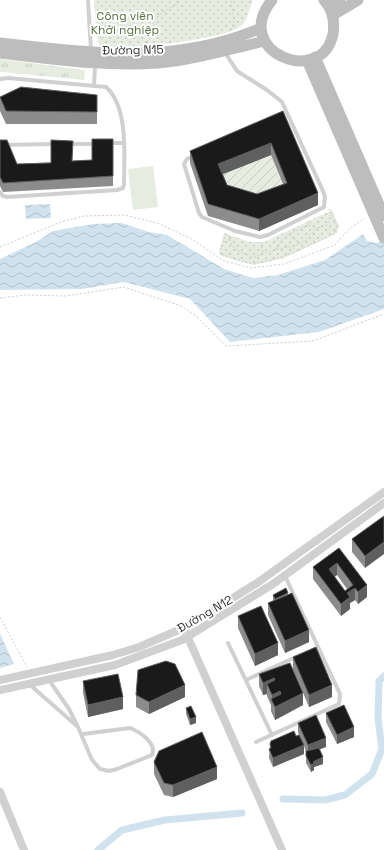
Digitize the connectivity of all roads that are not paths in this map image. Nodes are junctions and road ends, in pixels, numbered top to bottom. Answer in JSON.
{"nodes":[{"id":1,"x":88,"y":0,"type":"edge"},
{"id":2,"x":272,"y":0,"type":"edge"},
{"id":3,"x":340,"y":0,"type":"edge"},
{"id":4,"x":358,"y":0,"type":"edge"},
{"id":5,"x":326,"y":2,"type":"edge"},
{"id":6,"x":333,"y":15,"type":"junction"},
{"id":7,"x":261,"y":28,"type":"junction"},
{"id":8,"x":265,"y":41,"type":"junction"},
{"id":9,"x":0,"y":43,"type":"edge"},
{"id":10,"x":223,"y":51,"type":"junction"},
{"id":11,"x":0,"y":52,"type":"edge"},
{"id":12,"x":93,"y":58,"type":"junction"},
{"id":13,"x":311,"y":59,"type":"junction"},
{"id":14,"x":0,"y":79,"type":"edge"},
{"id":15,"x":94,"y":86,"type":"junction"},
{"id":16,"x":287,"y":113,"type":"junction"},
{"id":17,"x":282,"y":115,"type":"edge"},
{"id":18,"x":123,"y":143,"type":"junction"},
{"id":19,"x":0,"y":145,"type":"edge"},
{"id":20,"x":198,"y":154,"type":"edge"},
{"id":21,"x":0,"y":192,"type":"edge"},
{"id":22,"x":379,"y":215,"type":"edge"},
{"id":23,"x":383,"y":236,"type":"edge"},
{"id":24,"x":384,"y":492,"type":"edge"},
{"id":25,"x":384,"y":503,"type":"edge"},
{"id":26,"x":284,"y":576,"type":"junction"},
{"id":27,"x":183,"y":628,"type":"junction"},
{"id":28,"x":187,"y":637,"type":"junction"},
{"id":29,"x":228,"y":643,"type":"dead end"},
{"id":30,"x":317,"y":647,"type":"junction"},
{"id":31,"x":310,"y":650,"type":"edge"},
{"id":32,"x":302,"y":654,"type":"edge"},
{"id":33,"x":0,"y":680,"type":"edge"},
{"id":34,"x":48,"y":680,"type":"junction"},
{"id":35,"x":246,"y":680,"type":"junction"},
{"id":36,"x":29,"y":684,"type":"junction"},
{"id":37,"x":0,"y":690,"type":"edge"},
{"id":38,"x":78,"y":727,"type":"junction"},
{"id":39,"x":82,"y":734,"type":"junction"},
{"id":40,"x":272,"y":735,"type":"junction"},
{"id":41,"x":256,"y":742,"type":"dead end"},
{"id":42,"x":0,"y":792,"type":"edge"},
{"id":43,"x":24,"y":850,"type":"edge"},
{"id":44,"x":282,"y":850,"type":"edge"}],
"edges":[{"from":1,"to":12,"type":"lane"},
{"from":2,"to":7,"type":"street"},
{"from":3,"to":5,"type":"street"},
{"from":4,"to":6,"type":"street"},
{"from":5,"to":6,"type":"street"},
{"from":6,"to":13,"type":"street"},
{"from":7,"to":8,"type":"street"},
{"from":7,"to":12,"type":"street","name":"Đường N15"},
{"from":8,"to":10,"type":"street","name":"Đường N15"},
{"from":8,"to":13,"type":"street"},
{"from":9,"to":12,"type":"street","name":"Đường N15"},
{"from":10,"to":12,"type":"street","name":"Đường N15"},
{"from":10,"to":16,"type":"lane"},
{"from":11,"to":12,"type":"street","name":"Đường N15"},
{"from":12,"to":15,"type":"lane"},
{"from":13,"to":22,"type":"street"},
{"from":14,"to":15,"type":"lane"},
{"from":15,"to":18,"type":"lane"},
{"from":16,"to":17,"type":"lane"},
{"from":16,"to":20,"type":"lane"},
{"from":18,"to":19,"type":"lane"},
{"from":18,"to":21,"type":"lane"},
{"from":22,"to":23,"type":"street"},
{"from":24,"to":27,"type":"street","name":"Đường N12"},
{"from":25,"to":26,"type":"street","name":"Đường N12"},
{"from":26,"to":28,"type":"street","name":"Đường N12"},
{"from":26,"to":30,"type":"lane"},
{"from":27,"to":28,"type":"street"},
{"from":27,"to":33,"type":"street","name":"Đường N12"},
{"from":28,"to":34,"type":"street","name":"Đường N12"},
{"from":28,"to":44,"type":"street"},
{"from":29,"to":35,"type":"lane"},
{"from":30,"to":31,"type":"lane"},
{"from":30,"to":40,"type":"lane"},
{"from":32,"to":35,"type":"lane"},
{"from":34,"to":36,"type":"street","name":"Đường N12"},
{"from":34,"to":38,"type":"lane"},
{"from":35,"to":40,"type":"lane"},
{"from":36,"to":37,"type":"street","name":"Đường N12"},
{"from":36,"to":38,"type":"lane"},
{"from":38,"to":39,"type":"lane"},
{"from":39,"to":39,"type":"lane"},
{"from":40,"to":41,"type":"lane"},
{"from":42,"to":43,"type":"street"}]}
